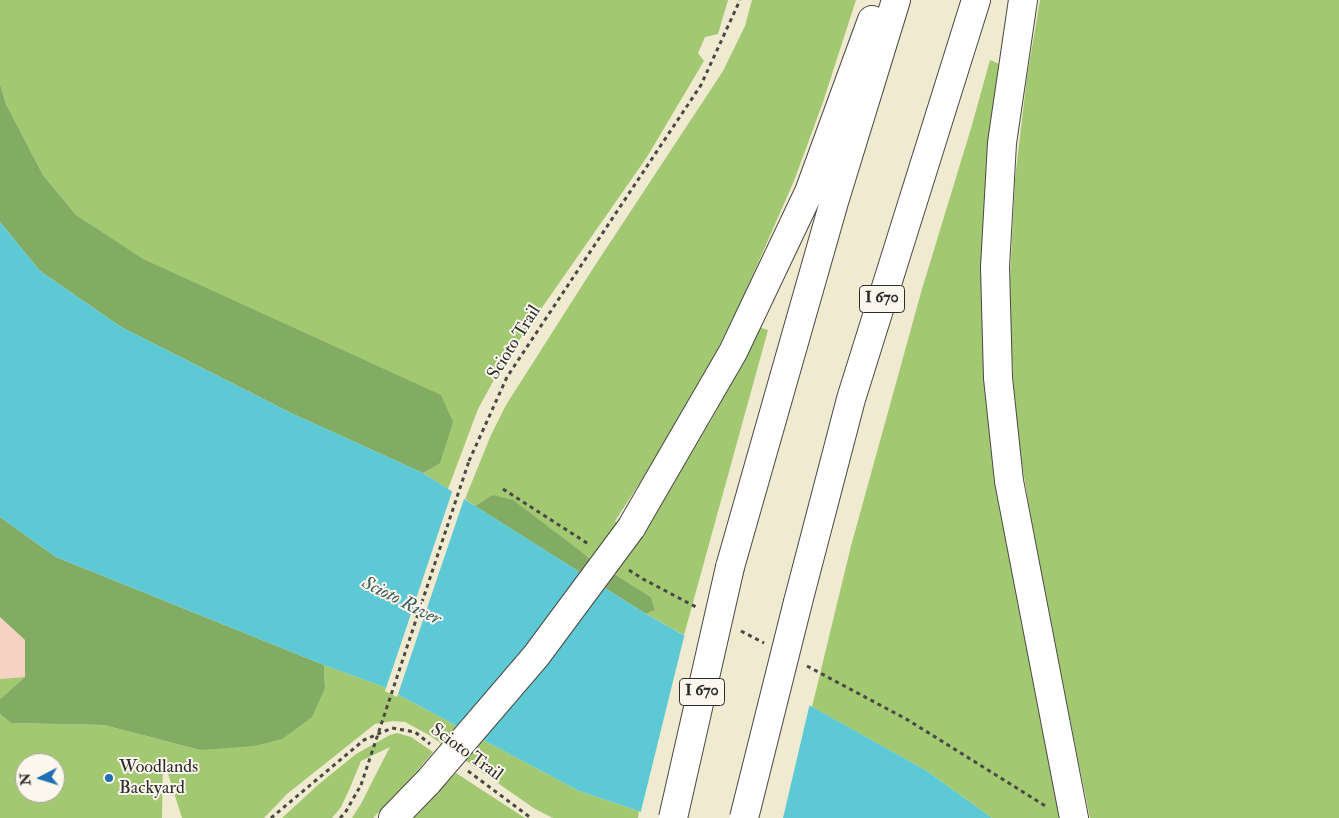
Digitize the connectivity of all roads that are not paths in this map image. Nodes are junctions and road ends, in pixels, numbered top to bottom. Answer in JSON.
{"nodes":[{"id":1,"x":879,"y":0,"type":"edge"},
{"id":2,"x":896,"y":0,"type":"edge"},
{"id":3,"x":976,"y":0,"type":"edge"},
{"id":4,"x":1022,"y":0,"type":"edge"},
{"id":5,"x":394,"y":818,"type":"edge"},
{"id":6,"x":673,"y":818,"type":"edge"},
{"id":7,"x":744,"y":818,"type":"edge"},
{"id":8,"x":1074,"y":818,"type":"edge"}],
"edges":[{"from":1,"to":5,"type":"highway","bridge":true},
{"from":2,"to":6,"type":"highway","number":"I 670","bridge":true},
{"from":3,"to":7,"type":"highway","number":"I 670","bridge":true},
{"from":4,"to":8,"type":"highway"}]}
